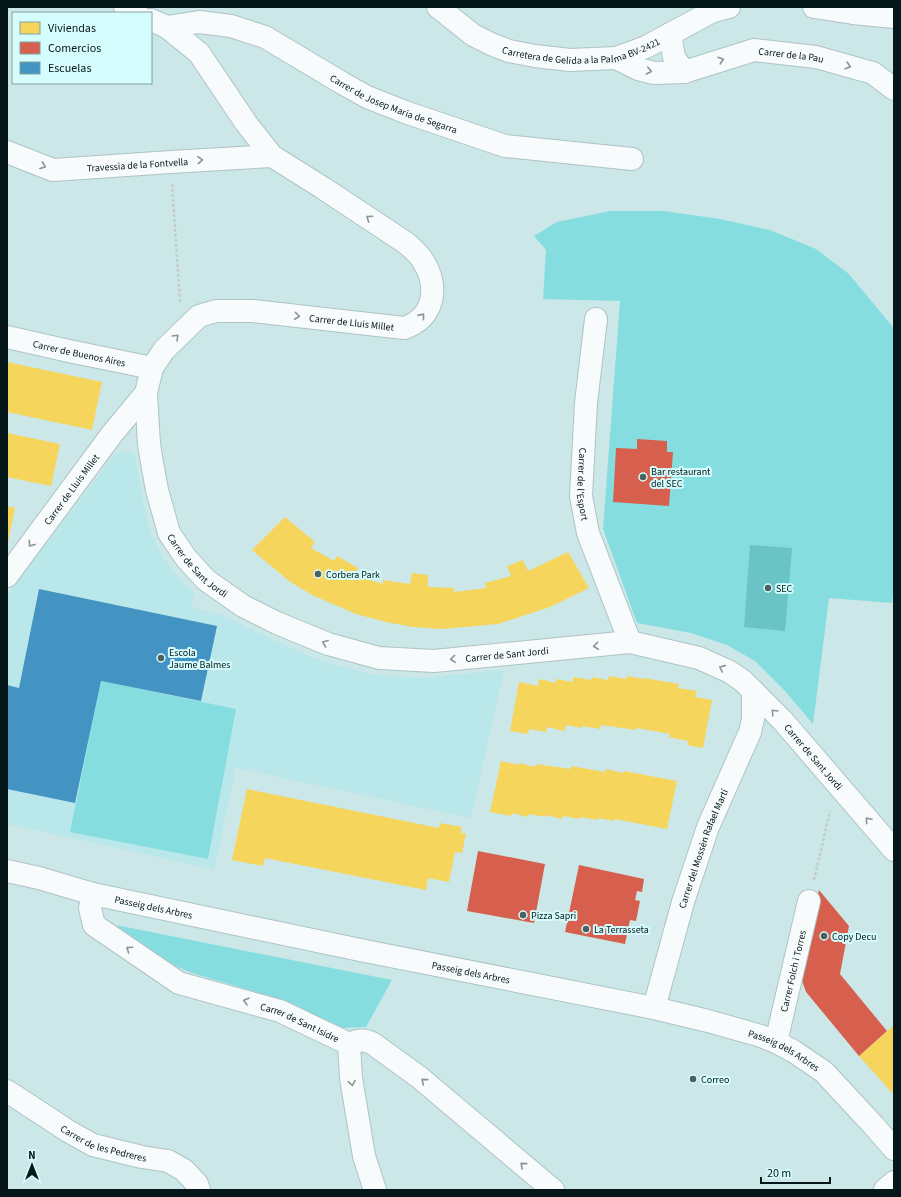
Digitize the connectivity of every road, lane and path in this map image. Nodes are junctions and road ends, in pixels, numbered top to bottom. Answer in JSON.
{"nodes":[{"id":1,"x":125,"y":7,"type":"edge"},
{"id":2,"x":438,"y":7,"type":"edge"},
{"id":3,"x":729,"y":7,"type":"edge"},
{"id":4,"x":814,"y":7,"type":"edge"},
{"id":5,"x":135,"y":12,"type":"edge"},
{"id":6,"x":894,"y":17,"type":"edge"},
{"id":7,"x":159,"y":24,"type":"edge"},
{"id":8,"x":670,"y":34,"type":"junction"},
{"id":9,"x":616,"y":58,"type":"junction"},
{"id":10,"x":684,"y":72,"type":"junction"},
{"id":11,"x":894,"y":89,"type":"edge"},
{"id":12,"x":7,"y":152,"type":"edge"},
{"id":13,"x":272,"y":156,"type":"junction"},
{"id":14,"x":632,"y":159,"type":"dead end"},
{"id":15,"x":171,"y":162,"type":"junction"},
{"id":16,"x":596,"y":319,"type":"dead end"},
{"id":17,"x":182,"y":331,"type":"junction"},
{"id":18,"x":7,"y":337,"type":"edge"},
{"id":19,"x":152,"y":368,"type":"junction"},
{"id":20,"x":146,"y":392,"type":"junction"},
{"id":21,"x":112,"y":434,"type":"junction"},
{"id":22,"x":149,"y":444,"type":"junction"},
{"id":23,"x":7,"y":576,"type":"edge"},
{"id":24,"x":630,"y":642,"type":"junction"},
{"id":25,"x":753,"y":691,"type":"junction"},
{"id":26,"x":836,"y":783,"type":"junction"},
{"id":27,"x":894,"y":850,"type":"edge"},
{"id":28,"x":7,"y":871,"type":"edge"},
{"id":29,"x":93,"y":894,"type":"junction"},
{"id":30,"x":809,"y":901,"type":"joint"},
{"id":31,"x":654,"y":1008,"type":"junction"},
{"id":32,"x":776,"y":1042,"type":"junction"},
{"id":33,"x":348,"y":1044,"type":"junction"},
{"id":34,"x":7,"y":1092,"type":"edge"},
{"id":35,"x":894,"y":1149,"type":"edge"},
{"id":36,"x":894,"y":1182,"type":"edge"},
{"id":37,"x":199,"y":1190,"type":"edge"},
{"id":38,"x":375,"y":1190,"type":"edge"},
{"id":39,"x":552,"y":1190,"type":"edge"},
{"id":40,"x":884,"y":1190,"type":"edge"}],
"edges":[{"from":1,"to":5,"type":"street"},
{"from":2,"to":9,"type":"street","name":"Carretera de Gelida a la Palma BV-2421"},
{"from":3,"to":8,"type":"street","name":"Carretera de Gelida a la Palma BV-2421"},
{"from":4,"to":6,"type":"street"},
{"from":7,"to":13,"type":"street","name":"Carrer de Lluis Millet"},
{"from":7,"to":14,"type":"street","name":"Carrer de Josep Maria de Segarra"},
{"from":8,"to":9,"type":"street","name":"Carretera de Gelida a la Palma BV-2421"},
{"from":8,"to":10,"type":"street"},
{"from":9,"to":10,"type":"street","name":"Carrer de la Pau","one_way":true},
{"from":10,"to":11,"type":"street","name":"Carrer de la Pau","one_way":true},
{"from":12,"to":15,"type":"street","name":"Travessia de la Fontvella","one_way":true},
{"from":15,"to":13,"type":"street","name":"Travessia de la Fontvella","one_way":true},
{"from":17,"to":13,"type":"street","name":"Carrer de Lluis Millet","one_way":true},
{"from":15,"to":17,"type":"path"},
{"from":16,"to":24,"type":"street","name":"Carrer de l'Esport"},
{"from":19,"to":17,"type":"street","name":"Carrer de Lluis Millet","one_way":true},
{"from":18,"to":19,"type":"street","name":"Carrer de Buenos Aires"},
{"from":19,"to":20,"type":"street","name":"Carrer de Lluis Millet"},
{"from":20,"to":21,"type":"street","name":"Carrer de Lluis Millet"},
{"from":20,"to":22,"type":"street","name":"Carrer de Sant Jordi"},
{"from":21,"to":22,"type":"street"},
{"from":21,"to":23,"type":"street","name":"Carrer de Lluis Millet","one_way":true},
{"from":24,"to":22,"type":"street","name":"Carrer de Sant Jordi","one_way":true},
{"from":25,"to":24,"type":"street","name":"Carrer de Sant Jordi","one_way":true},
{"from":26,"to":25,"type":"street","name":"Carrer de Sant Jordi","one_way":true},
{"from":25,"to":31,"type":"street","name":"Carrer del Mossèn Rafael Martí"},
{"from":27,"to":26,"type":"street","name":"Carrer de Sant Jordi","one_way":true},
{"from":26,"to":30,"type":"path"},
{"from":28,"to":29,"type":"street","name":"Passeig dels Arbres"},
{"from":29,"to":31,"type":"street","name":"Passeig dels Arbres"},
{"from":33,"to":29,"type":"street","name":"Carrer de Sant Isidre","one_way":true},
{"from":30,"to":32,"type":"street","name":"Carrer Folch i Torres"},
{"from":31,"to":32,"type":"street","name":"Passeig dels Arbres"},
{"from":32,"to":35,"type":"street","name":"Passeig dels Arbres"},
{"from":33,"to":38,"type":"street","one_way":true},
{"from":39,"to":33,"type":"street","name":"Carrer de Sant Isidre","one_way":true},
{"from":34,"to":37,"type":"street","name":"Carrer de les Pedreres"},
{"from":36,"to":40,"type":"street"}]}
